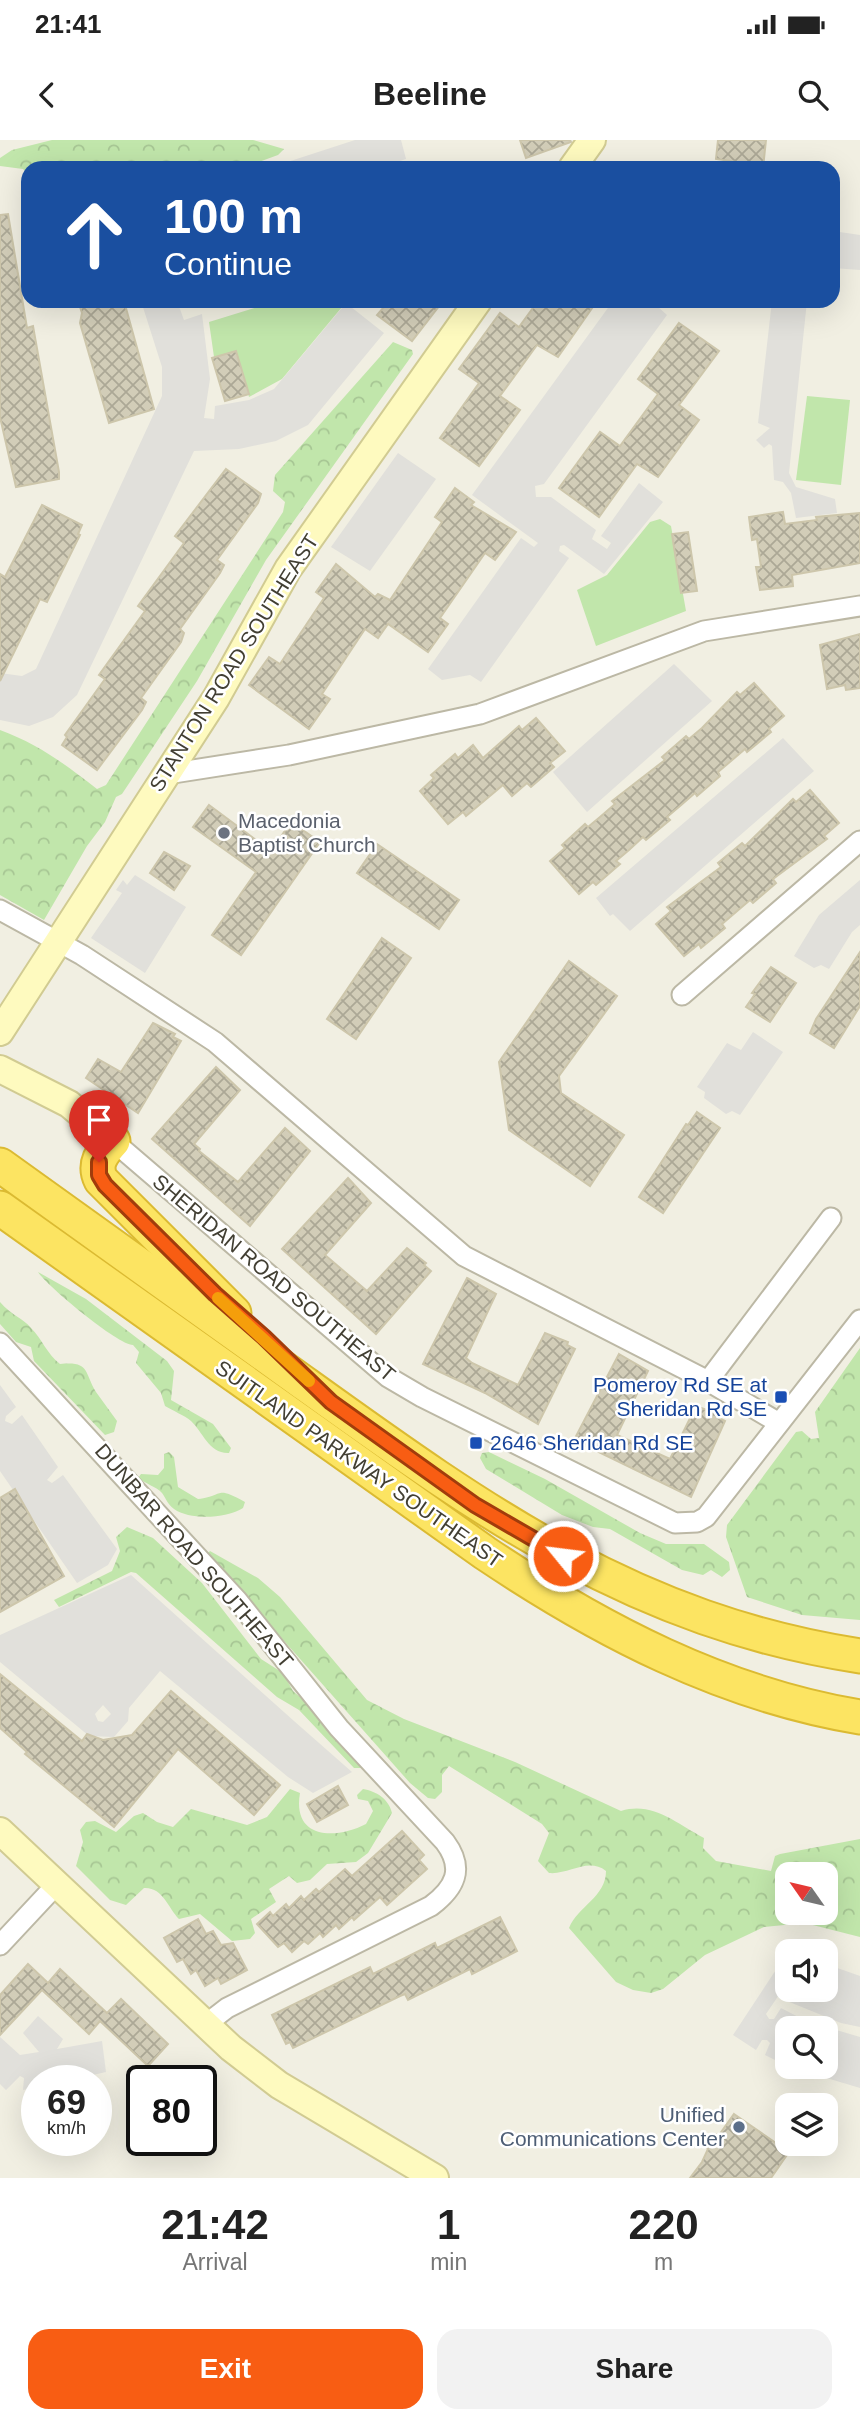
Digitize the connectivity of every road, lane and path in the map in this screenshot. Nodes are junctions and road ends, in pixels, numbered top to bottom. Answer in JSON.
{"nodes":[{"id":1,"x":592,"y":140,"type":"edge"},
{"id":2,"x":577,"y":161,"type":"edge"},
{"id":3,"x":473,"y":308,"type":"edge"},
{"id":4,"x":860,"y":606,"type":"edge"},
{"id":5,"x":167,"y":774,"type":"junction"},
{"id":6,"x":860,"y":841,"type":"edge"},
{"id":7,"x":0,"y":910,"type":"edge"},
{"id":8,"x":59,"y":942,"type":"junction"},
{"id":9,"x":682,"y":995,"type":"dead end"},
{"id":10,"x":0,"y":1032,"type":"edge"},
{"id":11,"x":0,"y":1069,"type":"edge"},
{"id":12,"x":113,"y":1141,"type":"junction"},
{"id":13,"x":0,"y":1165,"type":"edge"},
{"id":14,"x":0,"y":1208,"type":"edge"},
{"id":15,"x":831,"y":1218,"type":"dead end"},
{"id":16,"x":0,"y":1233,"type":"edge"},
{"id":17,"x":150,"y":1316,"type":"junction"},
{"id":18,"x":860,"y":1320,"type":"edge"},
{"id":19,"x":0,"y":1343,"type":"edge"},
{"id":20,"x":708,"y":1381,"type":"junction"},
{"id":21,"x":331,"y":1402,"type":"junction"},
{"id":22,"x":779,"y":1423,"type":"junction"},
{"id":23,"x":860,"y":1656,"type":"edge"},
{"id":24,"x":860,"y":1717,"type":"edge"},
{"id":25,"x":0,"y":1831,"type":"edge"},
{"id":26,"x":57,"y":1884,"type":"junction"},
{"id":27,"x":0,"y":1945,"type":"edge"},
{"id":28,"x":205,"y":2025,"type":"junction"},
{"id":29,"x":435,"y":2178,"type":"edge"}],
"edges":[{"from":1,"to":2,"type":"street"},
{"from":3,"to":5,"type":"street","name":"STANTON ROAD SOUTHEAST"},
{"from":4,"to":5,"type":"street"},
{"from":5,"to":8,"type":"street","name":"STANTON ROAD SOUTHEAST"},
{"from":6,"to":9,"type":"street"},
{"from":7,"to":8,"type":"street"},
{"from":8,"to":10,"type":"street","name":"STANTON ROAD SOUTHEAST"},
{"from":8,"to":20,"type":"street"},
{"from":11,"to":12,"type":"street","name":"SHERIDAN ROAD SOUTHEAST"},
{"from":12,"to":21,"type":"highway"},
{"from":12,"to":22,"type":"street","name":"SHERIDAN ROAD SOUTHEAST"},
{"from":13,"to":21,"type":"highway","name":"SUITLAND PARKWAY SOUTHEAST"},
{"from":14,"to":17,"type":"highway","name":"SUITLAND PARKWAY SOUTHEAST"},
{"from":15,"to":20,"type":"street"},
{"from":16,"to":17,"type":"highway"},
{"from":17,"to":24,"type":"highway","name":"SUITLAND PARKWAY SOUTHEAST"},
{"from":18,"to":22,"type":"street"},
{"from":19,"to":28,"type":"street","name":"DUNBAR ROAD SOUTHEAST"},
{"from":20,"to":22,"type":"street"},
{"from":21,"to":23,"type":"highway","name":"SUITLAND PARKWAY SOUTHEAST"},
{"from":25,"to":26,"type":"street"},
{"from":26,"to":27,"type":"street"},
{"from":26,"to":28,"type":"street"},
{"from":28,"to":29,"type":"street"}]}
